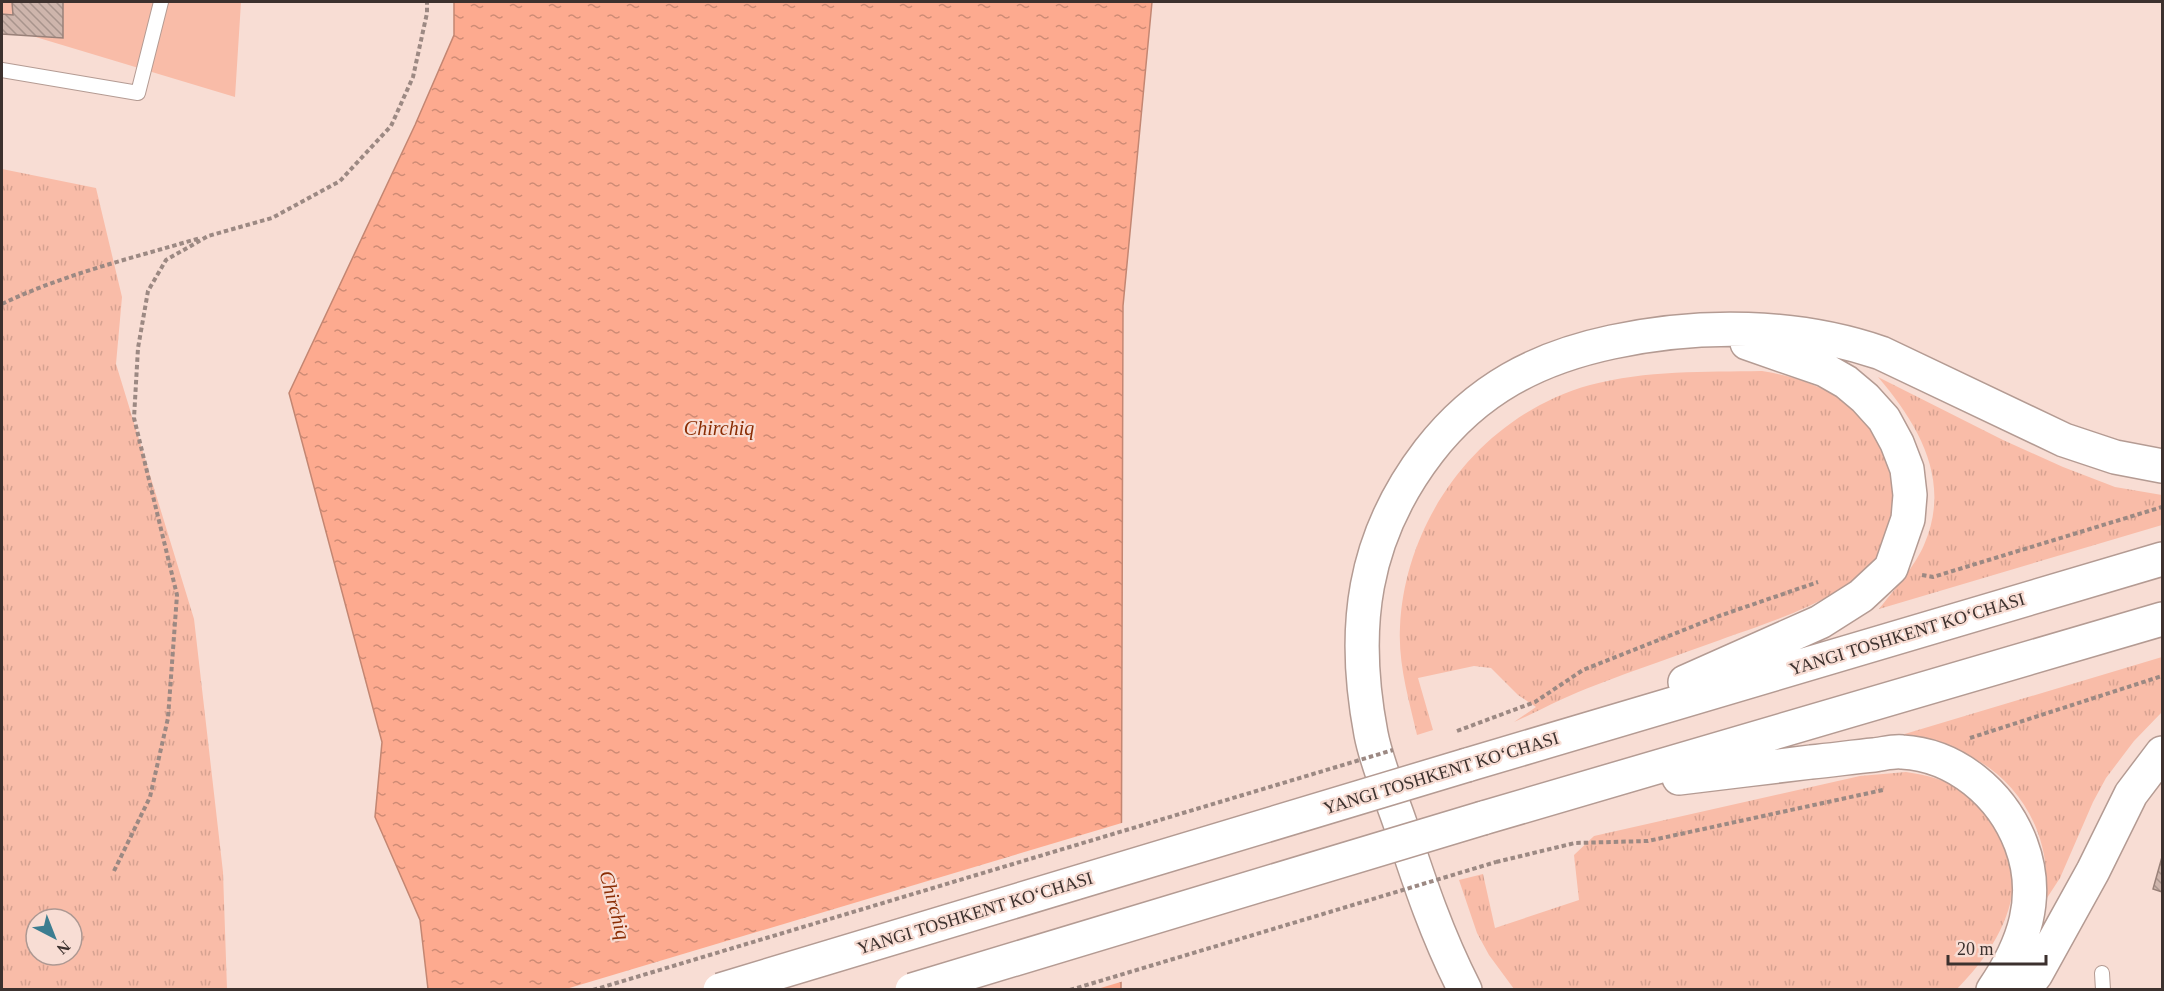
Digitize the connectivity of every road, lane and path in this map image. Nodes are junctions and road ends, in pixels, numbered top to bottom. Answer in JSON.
{"nodes":[{"id":1,"x":161,"y":2,"type":"edge"},
{"id":2,"x":427,"y":2,"type":"edge"},
{"id":3,"x":2,"y":70,"type":"edge"},
{"id":4,"x":208,"y":236,"type":"junction"},
{"id":5,"x":2,"y":304,"type":"edge"},
{"id":6,"x":1712,"y":331,"type":"junction"},
{"id":7,"x":2163,"y":466,"type":"edge"},
{"id":8,"x":2163,"y":507,"type":"edge"},
{"id":9,"x":2163,"y":559,"type":"edge"},
{"id":10,"x":1917,"y":574,"type":"dead end"},
{"id":11,"x":1825,"y":579,"type":"dead end"},
{"id":12,"x":2163,"y":620,"type":"edge"},
{"id":13,"x":2163,"y":676,"type":"edge"},
{"id":14,"x":1457,"y":731,"type":"dead end"},
{"id":15,"x":1564,"y":736,"type":"junction"},
{"id":16,"x":1965,"y":743,"type":"dead end"},
{"id":17,"x":1400,"y":748,"type":"dead end"},
{"id":18,"x":2163,"y":753,"type":"edge"},
{"id":19,"x":1890,"y":788,"type":"dead end"},
{"id":20,"x":1585,"y":789,"type":"junction"},
{"id":21,"x":114,"y":871,"type":"dead end"},
{"id":22,"x":2102,"y":973,"type":"dead end"},
{"id":23,"x":593,"y":990,"type":"edge"},
{"id":24,"x":720,"y":990,"type":"edge"},
{"id":25,"x":912,"y":990,"type":"edge"},
{"id":26,"x":1070,"y":990,"type":"edge"},
{"id":27,"x":1465,"y":990,"type":"edge"},
{"id":28,"x":1993,"y":990,"type":"edge"},
{"id":29,"x":2024,"y":990,"type":"edge"},
{"id":30,"x":2103,"y":990,"type":"edge"}],
"edges":[{"from":1,"to":3,"type":"lane"},
{"from":2,"to":4,"type":"path"},
{"from":4,"to":5,"type":"path"},
{"from":4,"to":21,"type":"path"},
{"from":6,"to":7,"type":"highway"},
{"from":6,"to":15,"type":"highway"},
{"from":6,"to":27,"type":"highway"},
{"from":8,"to":10,"type":"path"},
{"from":9,"to":15,"type":"highway","name":"YANGI TOSHKENT KO‘CHASI"},
{"from":11,"to":14,"type":"path"},
{"from":12,"to":20,"type":"highway"},
{"from":13,"to":16,"type":"path"},
{"from":15,"to":24,"type":"highway","name":"YANGI TOSHKENT KO‘CHASI","bridge":true},
{"from":17,"to":23,"type":"path","bridge":true},
{"from":18,"to":29,"type":"highway"},
{"from":19,"to":26,"type":"path","bridge":true},
{"from":20,"to":25,"type":"highway","bridge":true},
{"from":20,"to":28,"type":"highway"},
{"from":22,"to":30,"type":"lane"}]}
